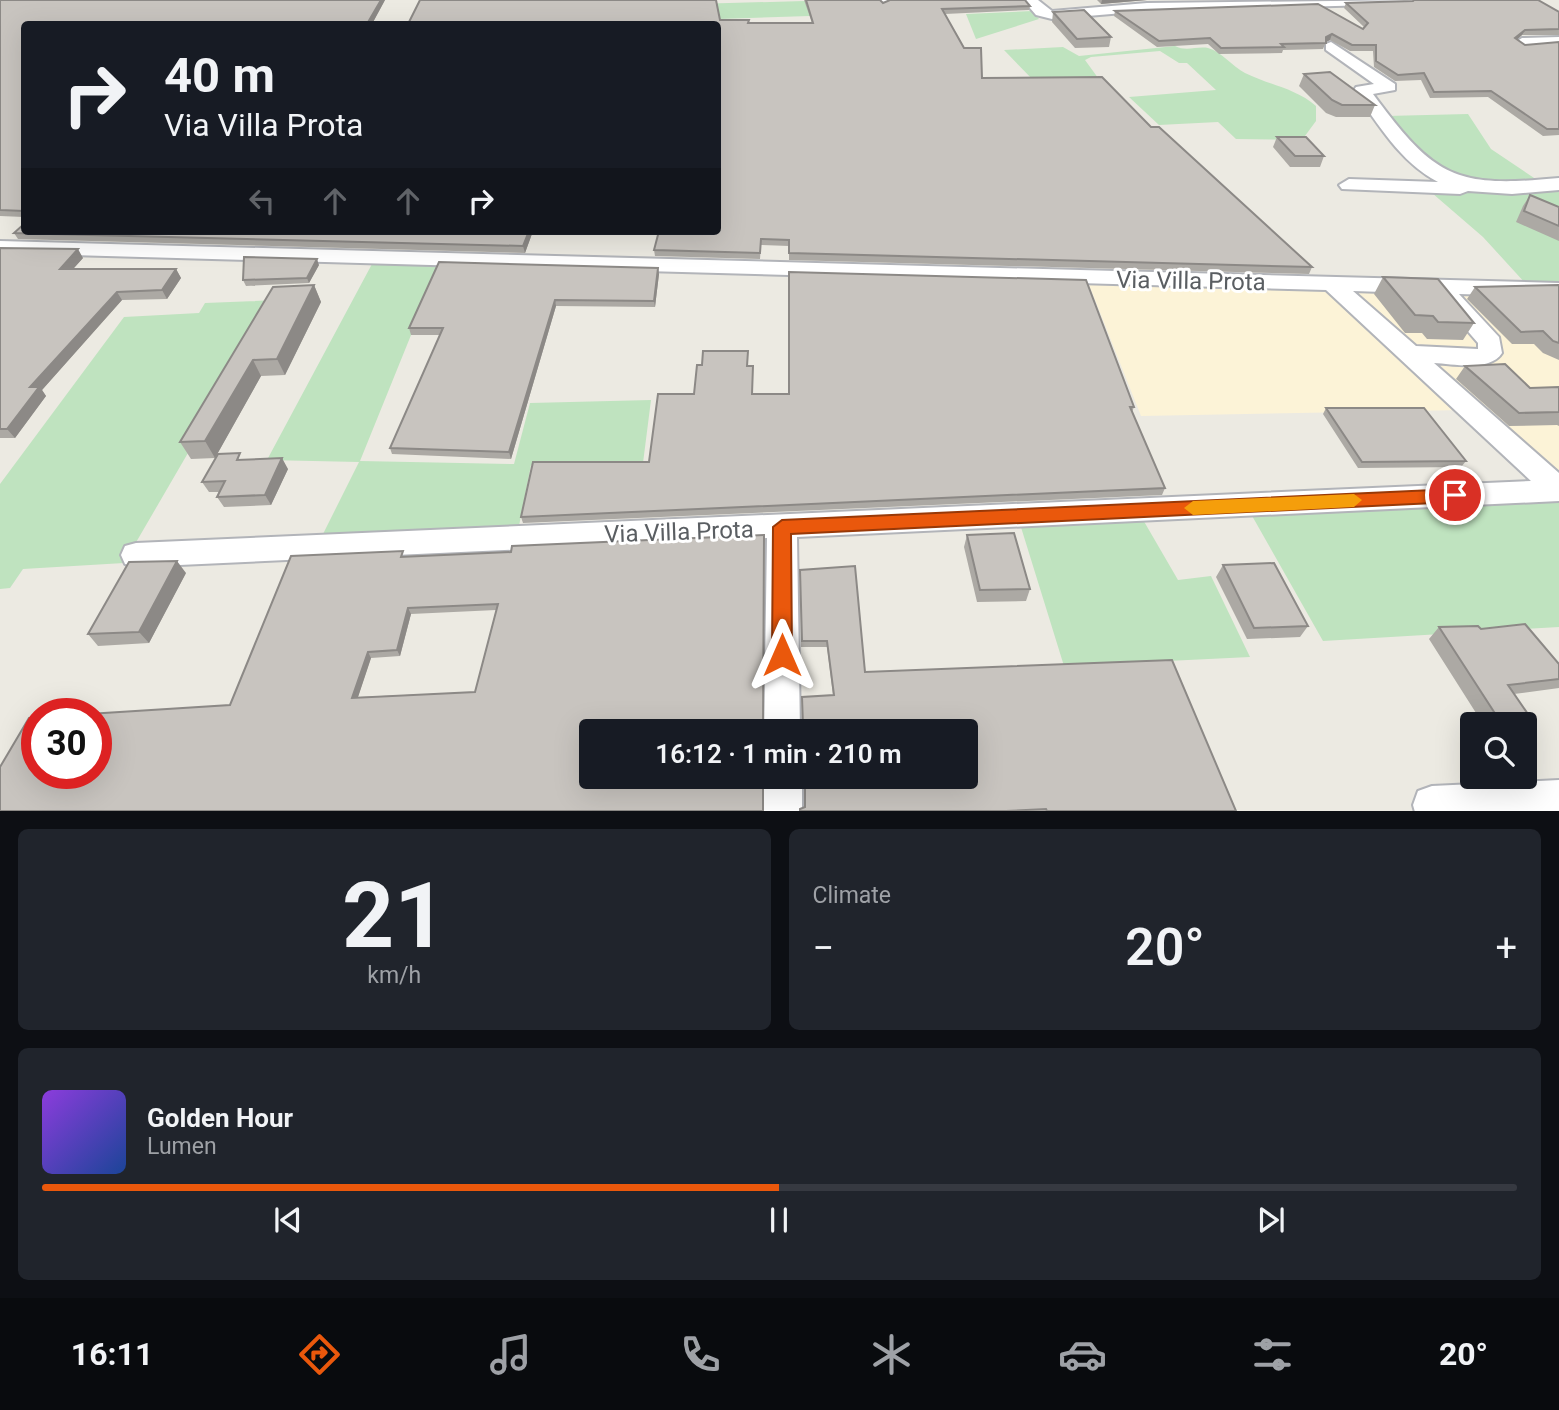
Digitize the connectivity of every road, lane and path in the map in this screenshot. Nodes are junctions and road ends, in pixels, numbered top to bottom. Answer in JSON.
{"nodes":[{"id":1,"x":1030,"y":0,"type":"edge"},
{"id":2,"x":1410,"y":0,"type":"edge"},
{"id":3,"x":1250,"y":2,"type":"edge"},
{"id":4,"x":1559,"y":41,"type":"edge"},
{"id":5,"x":1522,"y":43,"type":"edge"},
{"id":6,"x":1331,"y":47,"type":"dead end"},
{"id":7,"x":1559,"y":184,"type":"edge"},
{"id":8,"x":1349,"y":185,"type":"dead end"},
{"id":9,"x":1465,"y":187,"type":"junction"},
{"id":10,"x":0,"y":247,"type":"edge"},
{"id":11,"x":1332,"y":284,"type":"junction"},
{"id":12,"x":1439,"y":287,"type":"junction"},
{"id":13,"x":1559,"y":290,"type":"edge"},
{"id":14,"x":1410,"y":355,"type":"junction"},
{"id":15,"x":1558,"y":489,"type":"edge"},
{"id":16,"x":782,"y":527,"type":"junction"},
{"id":17,"x":136,"y":555,"type":"dead end"},
{"id":18,"x":782,"y":719,"type":"edge"},
{"id":19,"x":783,"y":789,"type":"edge"},
{"id":20,"x":1559,"y":799,"type":"edge"},
{"id":21,"x":1432,"y":805,"type":"dead end"},
{"id":22,"x":783,"y":811,"type":"edge"}],
"edges":[{"from":1,"to":3,"type":"street"},
{"from":2,"to":3,"type":"street"},
{"from":4,"to":5,"type":"street"},
{"from":6,"to":9,"type":"street"},
{"from":7,"to":9,"type":"street"},
{"from":8,"to":9,"type":"lane"},
{"from":10,"to":11,"type":"street","name":"Via Villa Prota"},
{"from":11,"to":12,"type":"street","name":"Via Villa Prota"},
{"from":11,"to":14,"type":"street","name":"Via Villa Prota"},
{"from":12,"to":13,"type":"street","name":"Via Villa Prota"},
{"from":12,"to":14,"type":"street"},
{"from":14,"to":15,"type":"street","name":"Via Villa Prota"},
{"from":15,"to":16,"type":"street","name":"Via Villa Prota"},
{"from":16,"to":17,"type":"street","name":"Via Villa Prota"},
{"from":16,"to":18,"type":"street"},
{"from":19,"to":22,"type":"street"},
{"from":20,"to":21,"type":"street"}]}
